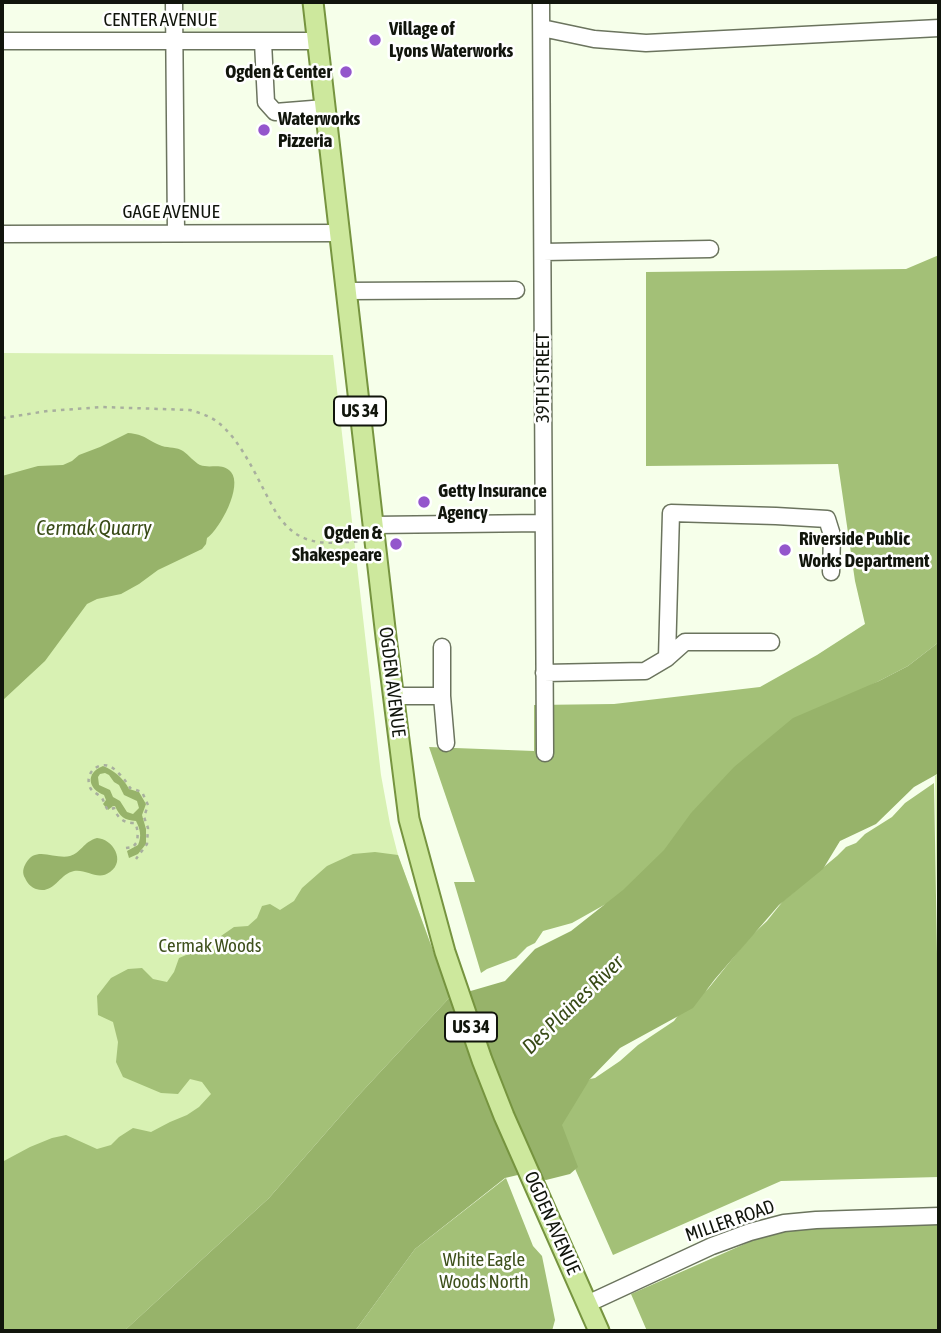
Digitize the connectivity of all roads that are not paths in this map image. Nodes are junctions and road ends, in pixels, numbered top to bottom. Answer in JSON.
{"nodes":[{"id":1,"x":174,"y":2,"type":"edge"},
{"id":2,"x":313,"y":2,"type":"edge"},
{"id":3,"x":541,"y":2,"type":"edge"},
{"id":4,"x":541,"y":28,"type":"junction"},
{"id":5,"x":939,"y":28,"type":"edge"},
{"id":6,"x":2,"y":41,"type":"edge"},
{"id":7,"x":174,"y":41,"type":"junction"},
{"id":8,"x":317,"y":41,"type":"junction"},
{"id":9,"x":263,"y":42,"type":"junction"},
{"id":10,"x":325,"y":107,"type":"junction"},
{"id":11,"x":176,"y":233,"type":"junction"},
{"id":12,"x":340,"y":233,"type":"junction"},
{"id":13,"x":2,"y":234,"type":"edge"},
{"id":14,"x":710,"y":248,"type":"dead end"},
{"id":15,"x":543,"y":252,"type":"junction"},
{"id":16,"x":516,"y":290,"type":"dead end"},
{"id":17,"x":347,"y":291,"type":"junction"},
{"id":18,"x":543,"y":523,"type":"junction"},
{"id":19,"x":368,"y":533,"type":"junction"},
{"id":20,"x":831,"y":572,"type":"dead end"},
{"id":21,"x":771,"y":642,"type":"dead end"},
{"id":22,"x":442,"y":647,"type":"dead end"},
{"id":23,"x":667,"y":658,"type":"junction"},
{"id":24,"x":544,"y":673,"type":"junction"},
{"id":25,"x":393,"y":696,"type":"junction"},
{"id":26,"x":442,"y":696,"type":"junction"},
{"id":27,"x":446,"y":743,"type":"dead end"},
{"id":28,"x":545,"y":754,"type":"dead end"},
{"id":29,"x":939,"y":1216,"type":"edge"},
{"id":30,"x":587,"y":1304,"type":"junction"},
{"id":31,"x":581,"y":1331,"type":"edge"},
{"id":32,"x":599,"y":1331,"type":"edge"}],
"edges":[{"from":1,"to":7,"type":"street"},
{"from":2,"to":8,"type":"main road","name":"OGDEN AVENUE","number":"US 34"},
{"from":3,"to":4,"type":"street","name":"39TH STREET"},
{"from":4,"to":5,"type":"street"},
{"from":4,"to":15,"type":"street","name":"39TH STREET"},
{"from":6,"to":7,"type":"street","name":"CENTER AVENUE"},
{"from":7,"to":9,"type":"street","name":"CENTER AVENUE"},
{"from":7,"to":11,"type":"street"},
{"from":8,"to":9,"type":"street","name":"CENTER AVENUE"},
{"from":8,"to":10,"type":"main road","name":"OGDEN AVENUE","number":"US 34"},
{"from":9,"to":10,"type":"street"},
{"from":10,"to":12,"type":"main road","name":"OGDEN AVENUE","number":"US 34"},
{"from":11,"to":12,"type":"street","name":"GAGE AVENUE"},
{"from":11,"to":13,"type":"street","name":"GAGE AVENUE"},
{"from":12,"to":17,"type":"main road","name":"OGDEN AVENUE","number":"US 34"},
{"from":14,"to":15,"type":"street"},
{"from":15,"to":18,"type":"street","name":"39TH STREET"},
{"from":16,"to":17,"type":"street"},
{"from":17,"to":19,"type":"main road","name":"OGDEN AVENUE","number":"US 34"},
{"from":18,"to":19,"type":"street"},
{"from":18,"to":24,"type":"street","name":"39TH STREET"},
{"from":19,"to":25,"type":"main road","name":"OGDEN AVENUE","number":"US 34"},
{"from":20,"to":23,"type":"street"},
{"from":21,"to":23,"type":"street"},
{"from":22,"to":26,"type":"street"},
{"from":23,"to":24,"type":"street"},
{"from":24,"to":28,"type":"street","name":"39TH STREET"},
{"from":25,"to":26,"type":"street"},
{"from":25,"to":30,"type":"main road","name":"OGDEN AVENUE","number":"US 34"},
{"from":26,"to":27,"type":"street"},
{"from":29,"to":30,"type":"street","name":"MILLER ROAD"},
{"from":30,"to":31,"type":"main road"},
{"from":30,"to":32,"type":"main road","name":"OGDEN AVENUE","number":"US 34"}]}
